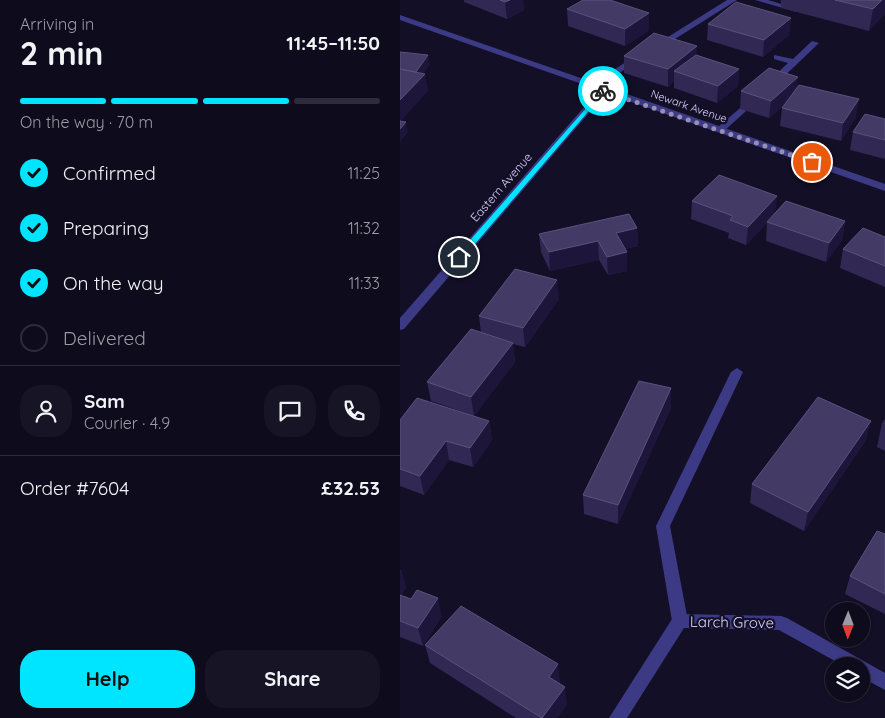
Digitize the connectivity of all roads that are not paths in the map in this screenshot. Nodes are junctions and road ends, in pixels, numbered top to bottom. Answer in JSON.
{"nodes":[{"id":1,"x":733,"y":0,"type":"edge"},
{"id":2,"x":759,"y":0,"type":"edge"},
{"id":3,"x":806,"y":12,"type":"dead end"},
{"id":4,"x":400,"y":17,"type":"edge"},
{"id":5,"x":815,"y":43,"type":"dead end"},
{"id":6,"x":778,"y":56,"type":"dead end"},
{"id":7,"x":795,"y":62,"type":"junction"},
{"id":8,"x":593,"y":86,"type":"junction"},
{"id":9,"x":604,"y":90,"type":"junction"},
{"id":10,"x":720,"y":130,"type":"junction"},
{"id":11,"x":885,"y":188,"type":"edge"},
{"id":12,"x":400,"y":326,"type":"edge"},
{"id":13,"x":736,"y":372,"type":"dead end"},
{"id":14,"x":680,"y":621,"type":"junction"},
{"id":15,"x":842,"y":657,"type":"edge"},
{"id":16,"x":870,"y":673,"type":"edge"},
{"id":17,"x":885,"y":682,"type":"edge"},
{"id":18,"x":617,"y":718,"type":"edge"}],
"edges":[{"from":1,"to":8,"type":"street"},
{"from":2,"to":3,"type":"street"},
{"from":4,"to":8,"type":"street","name":"Newark Avenue"},
{"from":5,"to":7,"type":"street"},
{"from":6,"to":7,"type":"street"},
{"from":7,"to":10,"type":"street"},
{"from":8,"to":9,"type":"street","name":"Newark Avenue"},
{"from":9,"to":10,"type":"street","name":"Newark Avenue"},
{"from":9,"to":12,"type":"street","name":"Eastern Avenue"},
{"from":10,"to":11,"type":"street","name":"Newark Avenue"},
{"from":13,"to":14,"type":"street"},
{"from":14,"to":15,"type":"street","name":"Larch Grove"},
{"from":14,"to":18,"type":"street","name":"Larch Grove"},
{"from":16,"to":17,"type":"street"}]}
